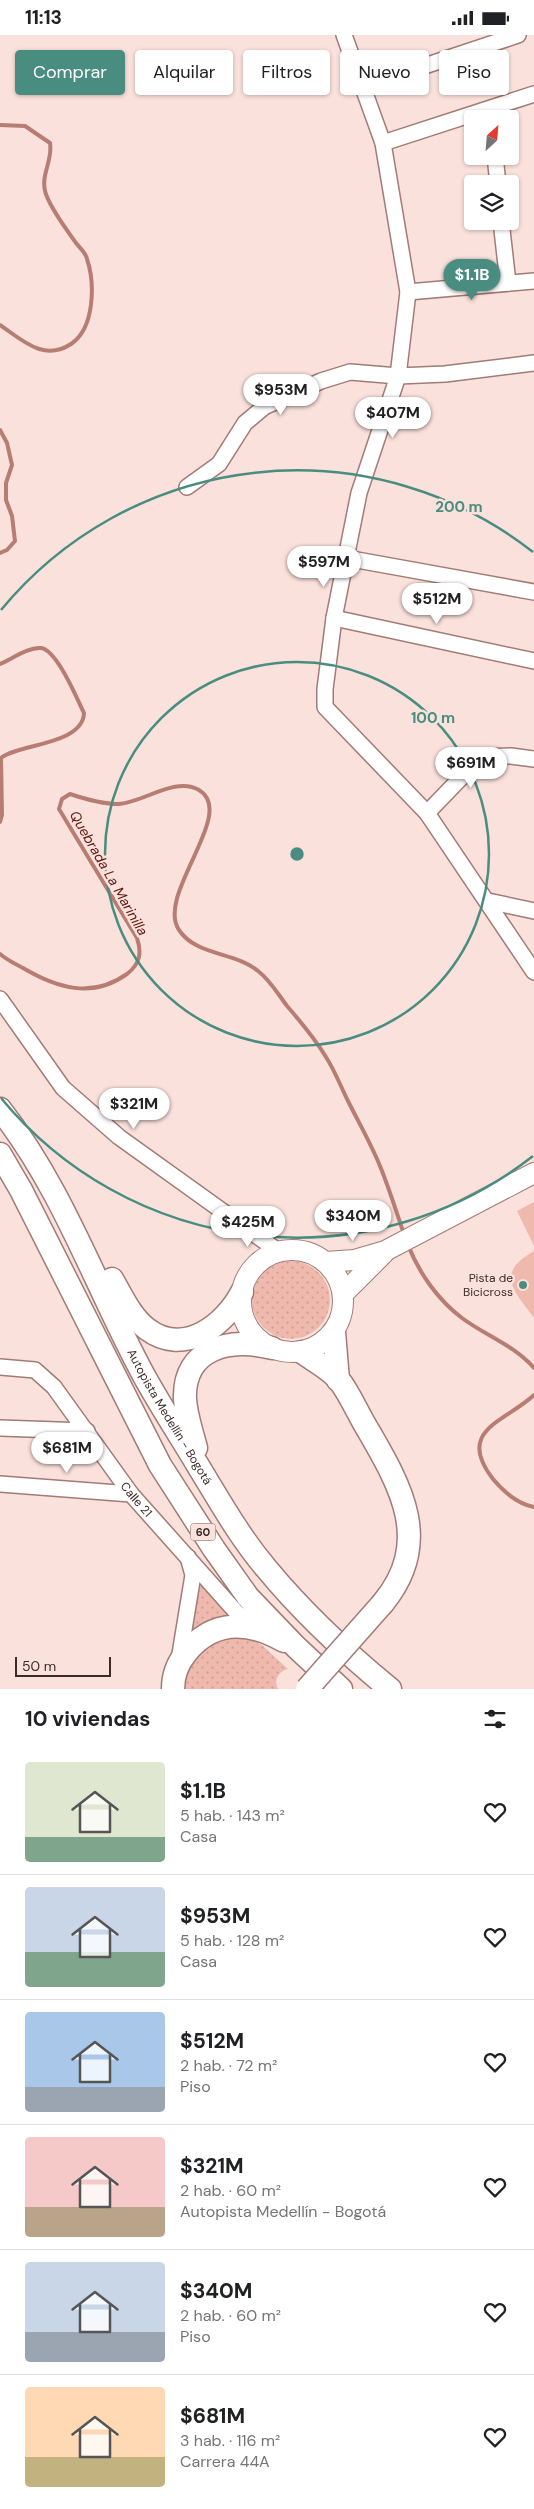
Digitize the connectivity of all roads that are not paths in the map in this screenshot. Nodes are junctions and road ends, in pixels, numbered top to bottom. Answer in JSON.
{"nodes":[{"id":1,"x":344,"y":35,"type":"edge"},
{"id":2,"x":518,"y":35,"type":"edge"},
{"id":3,"x":350,"y":50,"type":"edge"},
{"id":4,"x":429,"y":64,"type":"edge"},
{"id":5,"x":534,"y":94,"type":"edge"},
{"id":6,"x":367,"y":95,"type":"edge"},
{"id":7,"x":499,"y":110,"type":"edge"},
{"id":8,"x":464,"y":121,"type":"edge"},
{"id":9,"x":383,"y":143,"type":"junction"},
{"id":10,"x":502,"y":230,"type":"edge"},
{"id":11,"x":534,"y":281,"type":"edge"},
{"id":12,"x":508,"y":283,"type":"junction"},
{"id":13,"x":408,"y":292,"type":"junction"},
{"id":14,"x":534,"y":363,"type":"edge"},
{"id":15,"x":398,"y":376,"type":"junction"},
{"id":16,"x":187,"y":487,"type":"dead end"},
{"id":17,"x":346,"y":558,"type":"junction"},
{"id":18,"x":534,"y":592,"type":"edge"},
{"id":19,"x":334,"y":618,"type":"junction"},
{"id":20,"x":534,"y":661,"type":"edge"},
{"id":21,"x":534,"y":759,"type":"edge"},
{"id":22,"x":427,"y":813,"type":"junction"},
{"id":23,"x":488,"y":901,"type":"junction"},
{"id":24,"x":534,"y":911,"type":"edge"},
{"id":25,"x":534,"y":971,"type":"edge"},
{"id":26,"x":0,"y":999,"type":"edge"},
{"id":27,"x":0,"y":1109,"type":"edge"},
{"id":28,"x":0,"y":1154,"type":"edge"},
{"id":29,"x":534,"y":1173,"type":"edge"},
{"id":30,"x":65,"y":1212,"type":"junction"},
{"id":31,"x":391,"y":1248,"type":"junction"},
{"id":32,"x":278,"y":1251,"type":"junction"},
{"id":33,"x":326,"y":1262,"type":"junction"},
{"id":34,"x":242,"y":1292,"type":"junction"},
{"id":35,"x":344,"y":1293,"type":"junction"},
{"id":36,"x":334,"y":1332,"type":"junction"},
{"id":37,"x":272,"y":1348,"type":"junction"},
{"id":38,"x":302,"y":1352,"type":"junction"},
{"id":39,"x":0,"y":1367,"type":"edge"},
{"id":40,"x":338,"y":1380,"type":"junction"},
{"id":41,"x":0,"y":1427,"type":"edge"},
{"id":42,"x":87,"y":1431,"type":"junction"},
{"id":43,"x":203,"y":1473,"type":"junction"},
{"id":44,"x":0,"y":1484,"type":"edge"},
{"id":45,"x":131,"y":1494,"type":"junction"},
{"id":46,"x":188,"y":1556,"type":"junction"},
{"id":47,"x":267,"y":1631,"type":"junction"},
{"id":48,"x":296,"y":1647,"type":"junction"},
{"id":49,"x":177,"y":1666,"type":"junction"},
{"id":50,"x":173,"y":1689,"type":"edge"},
{"id":51,"x":307,"y":1689,"type":"edge"},
{"id":52,"x":341,"y":1689,"type":"edge"},
{"id":53,"x":390,"y":1689,"type":"edge"}],
"edges":[{"from":1,"to":3,"type":"street"},
{"from":2,"to":4,"type":"street"},
{"from":5,"to":7,"type":"street"},
{"from":6,"to":9,"type":"street"},
{"from":8,"to":9,"type":"street"},
{"from":9,"to":13,"type":"street"},
{"from":10,"to":12,"type":"street"},
{"from":11,"to":12,"type":"street"},
{"from":12,"to":13,"type":"street"},
{"from":13,"to":15,"type":"street"},
{"from":14,"to":15,"type":"street"},
{"from":15,"to":16,"type":"street"},
{"from":15,"to":17,"type":"street"},
{"from":17,"to":18,"type":"street"},
{"from":17,"to":19,"type":"street"},
{"from":19,"to":20,"type":"street"},
{"from":19,"to":22,"type":"street"},
{"from":21,"to":22,"type":"street"},
{"from":22,"to":23,"type":"street"},
{"from":23,"to":24,"type":"street"},
{"from":23,"to":25,"type":"street"},
{"from":26,"to":32,"type":"street"},
{"from":27,"to":30,"type":"highway","name":"Autopista Medellín - Bogotá","number":"60"},
{"from":28,"to":48,"type":"highway","name":"Autopista Medellín - Bogotá","number":"60"},
{"from":29,"to":31,"type":"main road"},
{"from":30,"to":34,"type":"highway"},
{"from":30,"to":43,"type":"highway","name":"Autopista Medellín - Bogotá","number":"60"},
{"from":31,"to":33,"type":"main road"},
{"from":31,"to":35,"type":"main road"},
{"from":32,"to":33,"type":"main road"},
{"from":32,"to":34,"type":"main road"},
{"from":33,"to":35,"type":"main road"},
{"from":34,"to":37,"type":"main road"},
{"from":35,"to":36,"type":"main road"},
{"from":36,"to":38,"type":"main road"},
{"from":36,"to":40,"type":"highway"},
{"from":37,"to":38,"type":"main road"},
{"from":37,"to":43,"type":"highway"},
{"from":38,"to":40,"type":"highway"},
{"from":39,"to":42,"type":"street","name":"Calle 21"},
{"from":40,"to":51,"type":"highway","bridge":true},
{"from":41,"to":42,"type":"street"},
{"from":42,"to":45,"type":"street","name":"Calle 21"},
{"from":43,"to":53,"type":"highway","name":"Autopista Medellín - Bogotá","number":"60"},
{"from":44,"to":45,"type":"street"},
{"from":45,"to":46,"type":"street","name":"Calle 21"},
{"from":46,"to":47,"type":"street","name":"Calle 21"},
{"from":46,"to":49,"type":"street"},
{"from":47,"to":48,"type":"highway"},
{"from":47,"to":49,"type":"highway"},
{"from":48,"to":52,"type":"highway","name":"Autopista Medellín - Bogotá","number":"60"},
{"from":49,"to":50,"type":"highway"}]}
